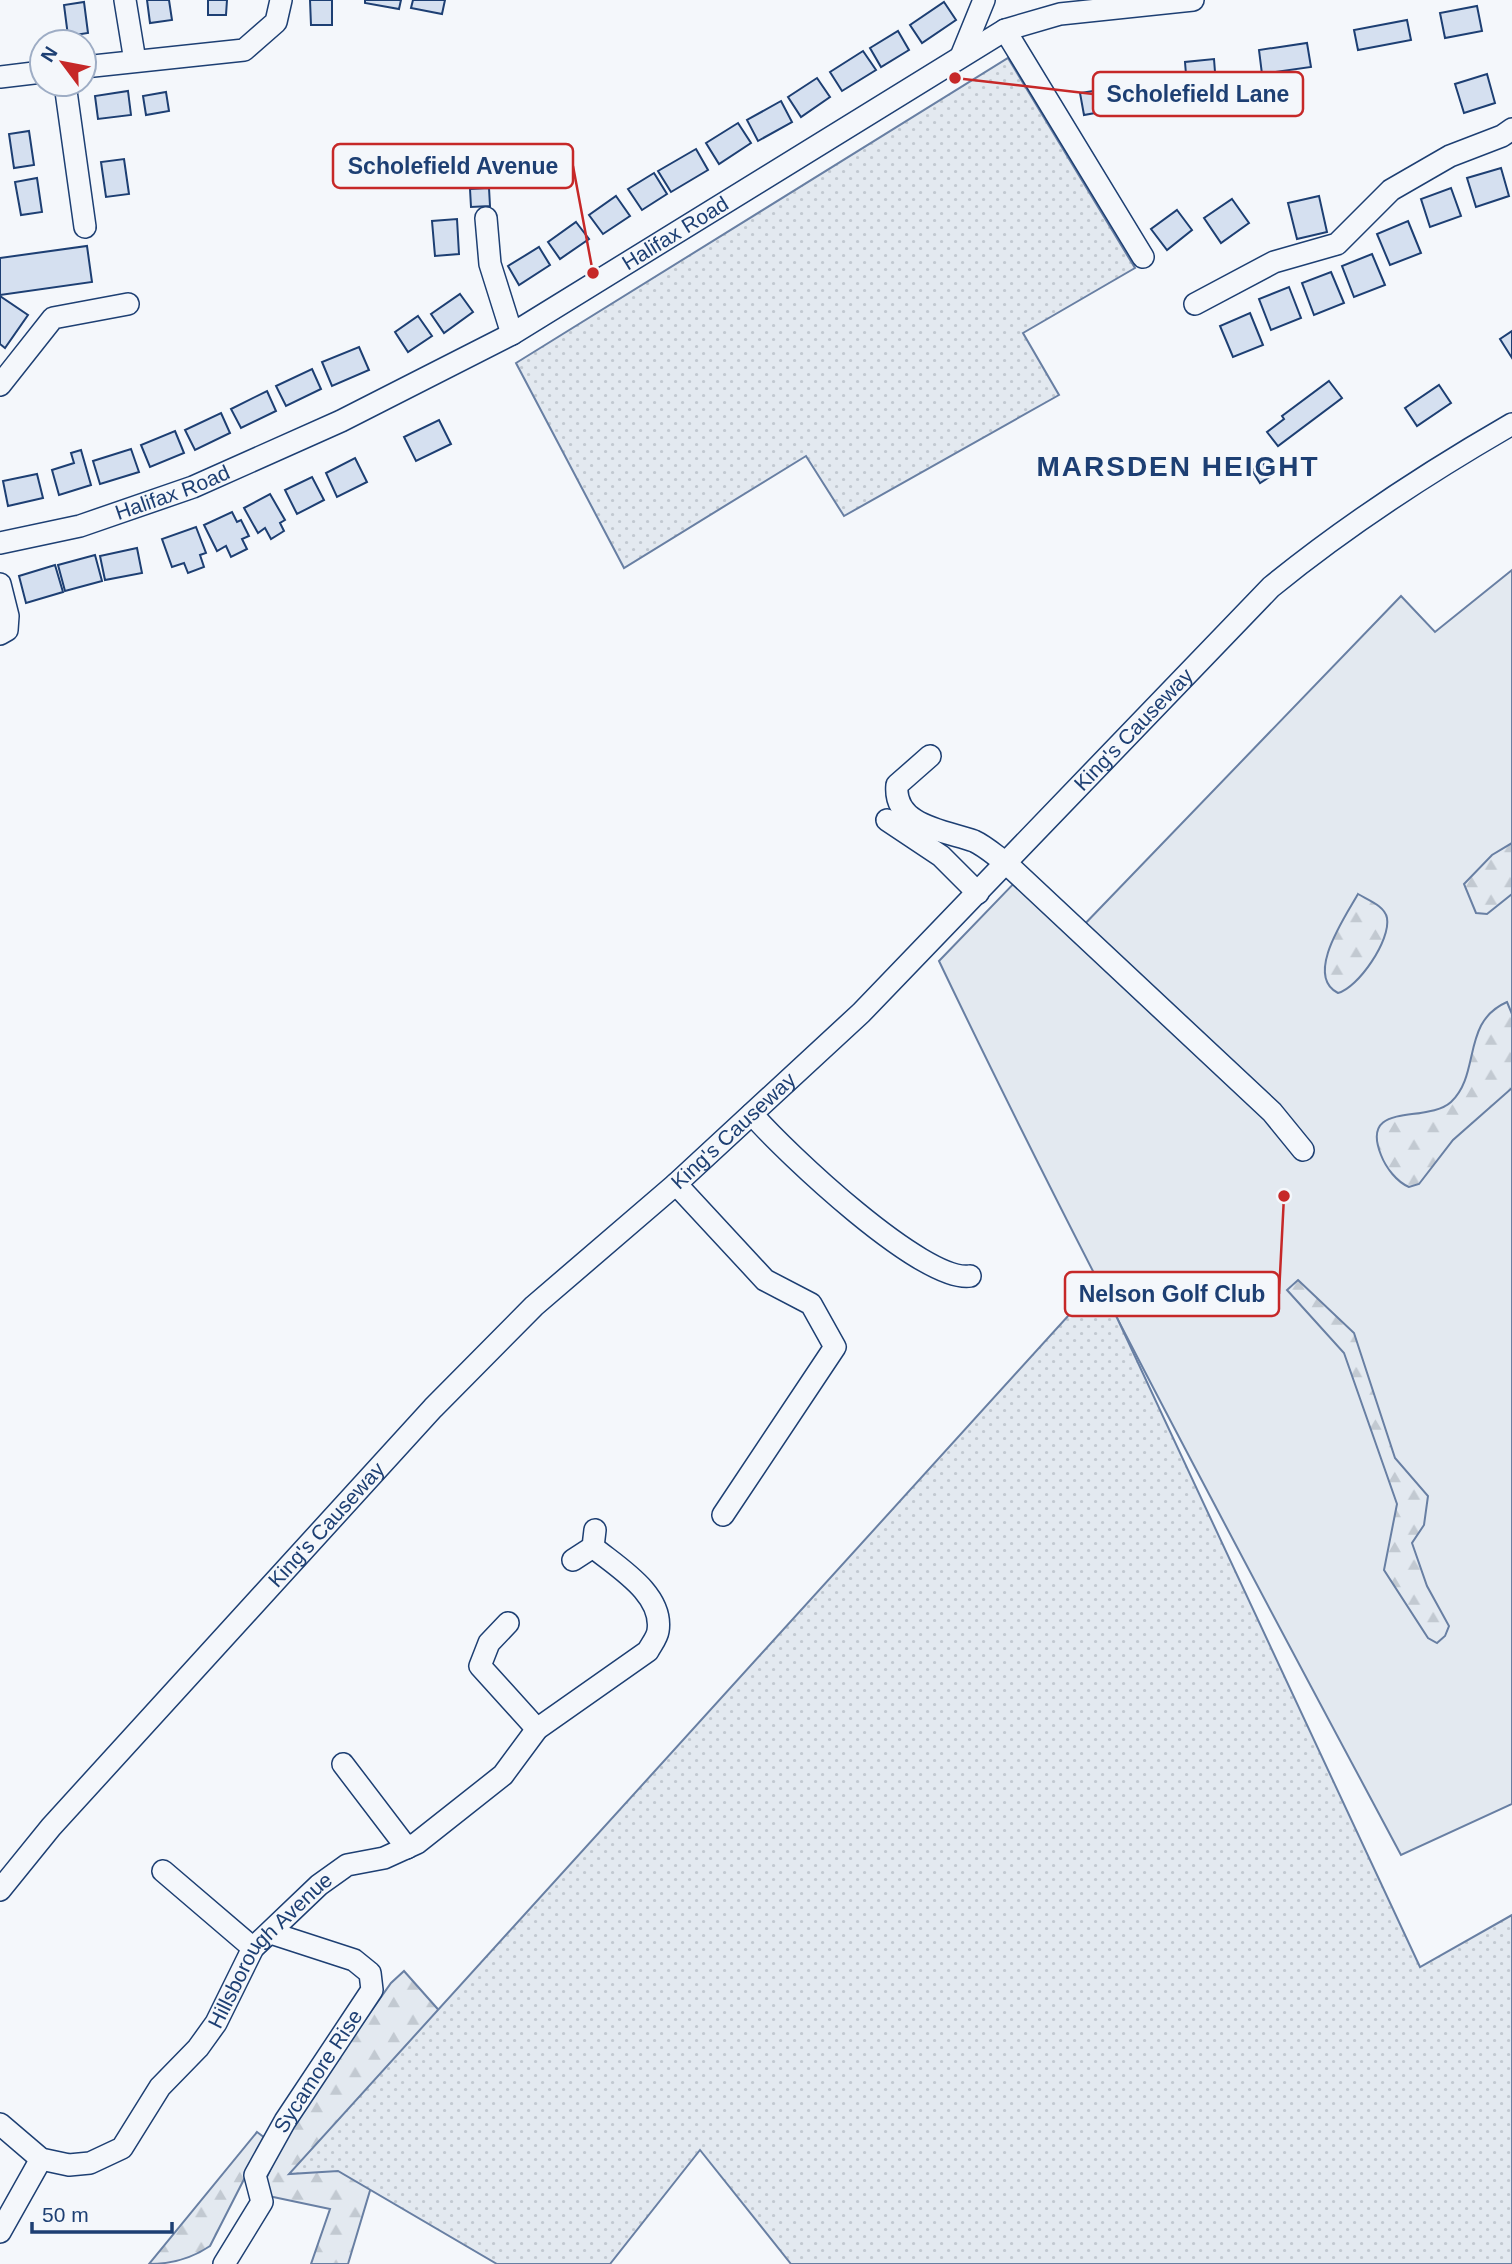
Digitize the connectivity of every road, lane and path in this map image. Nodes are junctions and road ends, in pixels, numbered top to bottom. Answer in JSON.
{"nodes":[{"id":1,"x":125,"y":0,"type":"edge"},
{"id":2,"x":281,"y":0,"type":"edge"},
{"id":3,"x":985,"y":0,"type":"edge"},
{"id":4,"x":1193,"y":0,"type":"edge"},
{"id":5,"x":1006,"y":30,"type":"junction"},
{"id":6,"x":962,"y":54,"type":"junction"},
{"id":7,"x":135,"y":61,"type":"junction"},
{"id":8,"x":98,"y":65,"type":"edge"},
{"id":9,"x":28,"y":74,"type":"edge"},
{"id":10,"x":0,"y":77,"type":"edge"},
{"id":11,"x":67,"y":98,"type":"edge"},
{"id":12,"x":1512,"y":129,"type":"edge"},
{"id":13,"x":486,"y":218,"type":"dead end"},
{"id":14,"x":85,"y":227,"type":"dead end"},
{"id":15,"x":1143,"y":257,"type":"dead end"},
{"id":16,"x":128,"y":304,"type":"dead end"},
{"id":17,"x":1195,"y":304,"type":"dead end"},
{"id":18,"x":512,"y":334,"type":"junction"},
{"id":19,"x":0,"y":385,"type":"edge"},
{"id":20,"x":1512,"y":424,"type":"edge"},
{"id":21,"x":0,"y":543,"type":"edge"},
{"id":22,"x":0,"y":584,"type":"edge"},
{"id":23,"x":0,"y":634,"type":"edge"},
{"id":24,"x":930,"y":756,"type":"dead end"},
{"id":25,"x":887,"y":820,"type":"dead end"},
{"id":26,"x":1006,"y":863,"type":"junction"},
{"id":27,"x":978,"y":893,"type":"junction"},
{"id":28,"x":752,"y":1114,"type":"junction"},
{"id":29,"x":1303,"y":1150,"type":"dead end"},
{"id":30,"x":676,"y":1184,"type":"junction"},
{"id":31,"x":970,"y":1276,"type":"dead end"},
{"id":32,"x":723,"y":1514,"type":"dead end"},
{"id":33,"x":573,"y":1560,"type":"dead end"},
{"id":34,"x":508,"y":1623,"type":"dead end"},
{"id":35,"x":537,"y":1729,"type":"junction"},
{"id":36,"x":343,"y":1764,"type":"dead end"},
{"id":37,"x":407,"y":1848,"type":"junction"},
{"id":38,"x":163,"y":1871,"type":"dead end"},
{"id":39,"x":0,"y":1890,"type":"edge"},
{"id":40,"x":271,"y":1933,"type":"junction"},
{"id":41,"x":253,"y":1948,"type":"junction"},
{"id":42,"x":0,"y":2124,"type":"edge"},
{"id":43,"x":41,"y":2159,"type":"junction"},
{"id":44,"x":0,"y":2232,"type":"edge"},
{"id":45,"x":224,"y":2264,"type":"edge"}],
"edges":[{"from":1,"to":7,"type":"street"},
{"from":2,"to":7,"type":"street"},
{"from":3,"to":6,"type":"street"},
{"from":4,"to":5,"type":"street","name":"Halifax Road"},
{"from":5,"to":6,"type":"street","name":"Halifax Road"},
{"from":5,"to":15,"type":"street"},
{"from":6,"to":18,"type":"street","name":"Halifax Road"},
{"from":7,"to":8,"type":"street"},
{"from":9,"to":10,"type":"street"},
{"from":11,"to":14,"type":"street"},
{"from":12,"to":17,"type":"street"},
{"from":13,"to":18,"type":"street"},
{"from":16,"to":19,"type":"street"},
{"from":18,"to":21,"type":"street","name":"Halifax Road"},
{"from":20,"to":26,"type":"street","name":"King's Causeway"},
{"from":22,"to":23,"type":"street"},
{"from":24,"to":26,"type":"street"},
{"from":25,"to":27,"type":"street"},
{"from":26,"to":27,"type":"street","name":"King's Causeway"},
{"from":26,"to":29,"type":"street"},
{"from":27,"to":28,"type":"street","name":"King's Causeway"},
{"from":28,"to":30,"type":"street","name":"King's Causeway"},
{"from":28,"to":31,"type":"street"},
{"from":30,"to":32,"type":"street"},
{"from":30,"to":39,"type":"street","name":"King's Causeway"},
{"from":33,"to":35,"type":"street","name":"Hillsborough Avenue"},
{"from":34,"to":35,"type":"street"},
{"from":35,"to":37,"type":"street","name":"Hillsborough Avenue"},
{"from":36,"to":37,"type":"street"},
{"from":37,"to":40,"type":"street","name":"Hillsborough Avenue"},
{"from":38,"to":41,"type":"street"},
{"from":40,"to":41,"type":"street","name":"Hillsborough Avenue"},
{"from":40,"to":45,"type":"street","name":"Sycamore Rise"},
{"from":41,"to":43,"type":"street","name":"Hillsborough Avenue"},
{"from":42,"to":43,"type":"street"},
{"from":43,"to":44,"type":"street"}]}
